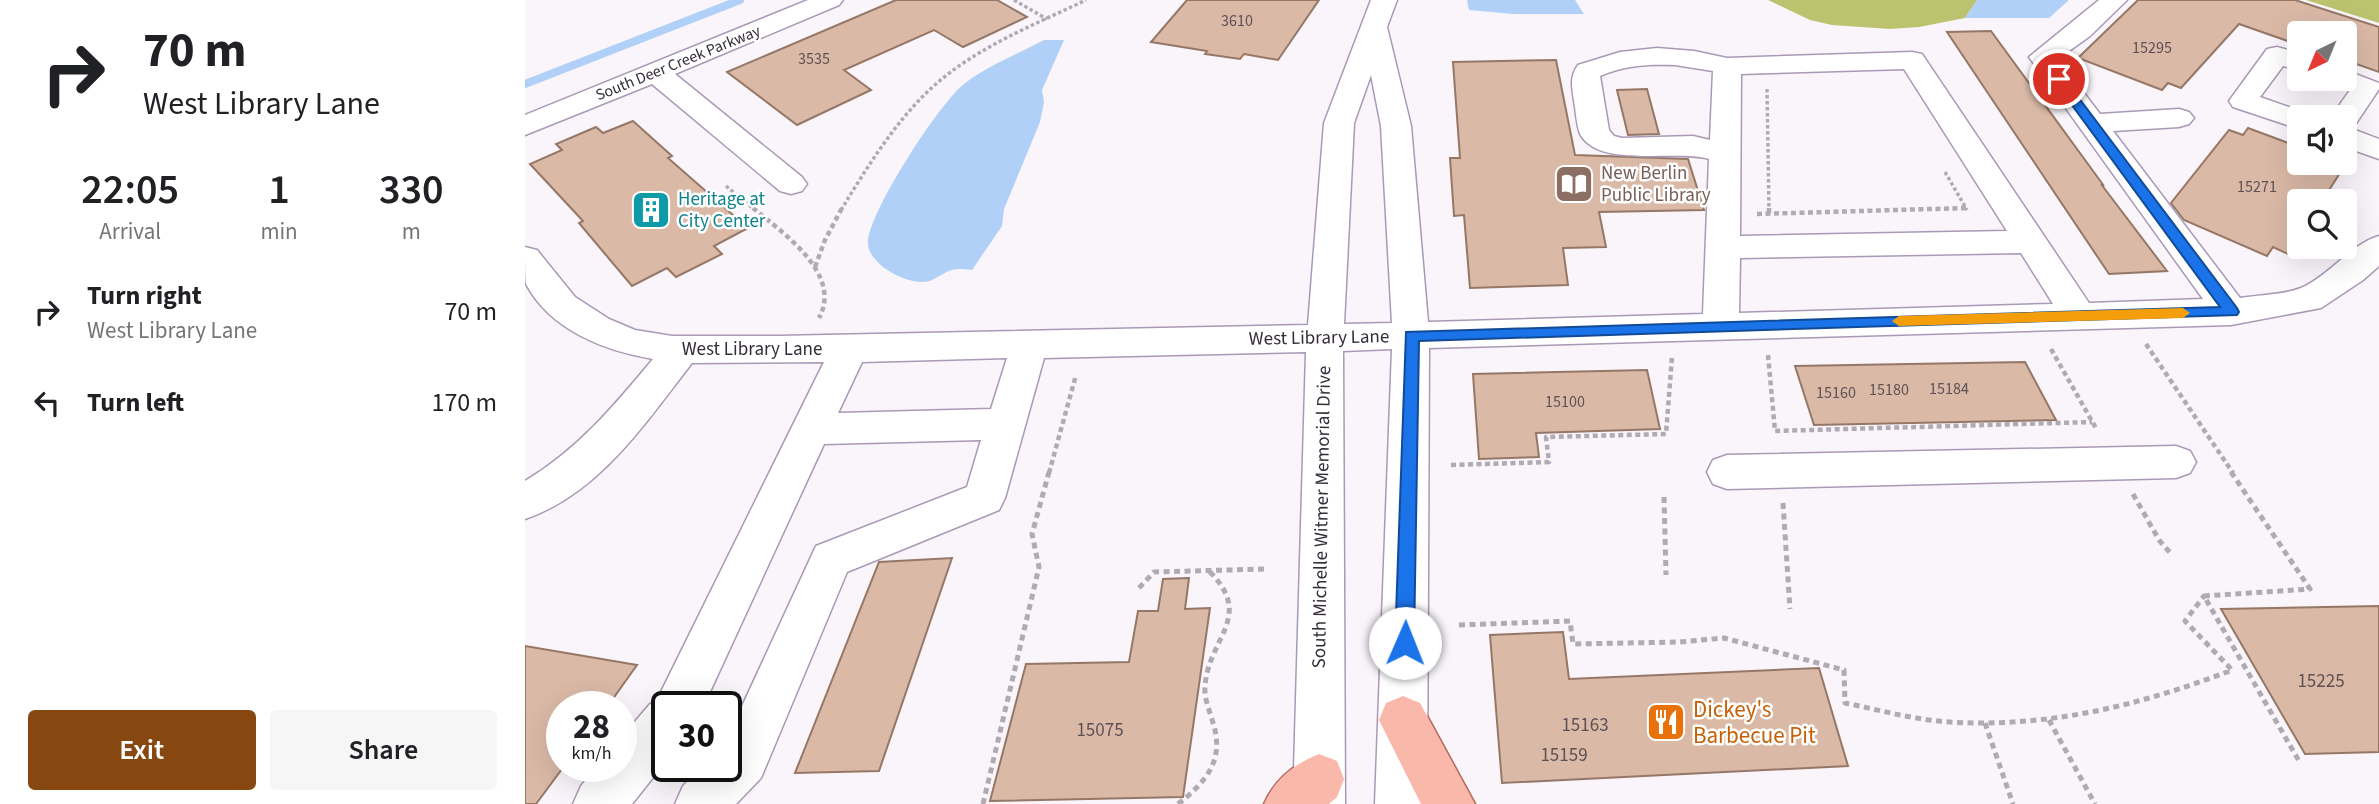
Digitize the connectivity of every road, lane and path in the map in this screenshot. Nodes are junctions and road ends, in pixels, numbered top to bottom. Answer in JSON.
{"nodes":[{"id":1,"x":830,"y":0,"type":"edge"},
{"id":2,"x":1014,"y":0,"type":"edge"},
{"id":3,"x":1086,"y":0,"type":"edge"},
{"id":4,"x":2114,"y":0,"type":"edge"},
{"id":5,"x":1379,"y":13,"type":"edge"},
{"id":6,"x":1047,"y":19,"type":"junction"},
{"id":7,"x":2287,"y":58,"type":"edge"},
{"id":8,"x":1727,"y":65,"type":"junction"},
{"id":9,"x":656,"y":72,"type":"junction"},
{"id":10,"x":2357,"y":82,"type":"edge"},
{"id":11,"x":1771,"y":83,"type":"dead end"},
{"id":12,"x":2354,"y":105,"type":"edge"},
{"id":13,"x":2287,"y":116,"type":"edge"},
{"id":14,"x":2179,"y":118,"type":"dead end"},
{"id":15,"x":2092,"y":124,"type":"junction"},
{"id":16,"x":525,"y":126,"type":"edge"},
{"id":17,"x":2357,"y":141,"type":"edge"},
{"id":18,"x":2379,"y":150,"type":"edge"},
{"id":19,"x":1725,"y":154,"type":"junction"},
{"id":20,"x":1940,"y":162,"type":"dead end"},
{"id":21,"x":791,"y":184,"type":"dead end"},
{"id":22,"x":726,"y":186,"type":"dead end"},
{"id":23,"x":1752,"y":214,"type":"dead end"},
{"id":24,"x":1769,"y":214,"type":"junction"},
{"id":25,"x":2031,"y":242,"type":"junction"},
{"id":26,"x":1722,"y":247,"type":"junction"},
{"id":27,"x":2379,"y":247,"type":"edge"},
{"id":28,"x":525,"y":258,"type":"edge"},
{"id":29,"x":815,"y":267,"type":"junction"},
{"id":30,"x":2231,"y":312,"type":"junction"},
{"id":31,"x":2080,"y":316,"type":"junction"},
{"id":32,"x":819,"y":318,"type":"dead end"},
{"id":33,"x":1721,"y":327,"type":"junction"},
{"id":34,"x":1411,"y":335,"type":"junction"},
{"id":35,"x":1325,"y":338,"type":"junction"},
{"id":36,"x":2146,"y":343,"type":"dead end"},
{"id":37,"x":1030,"y":344,"type":"junction"},
{"id":38,"x":849,"y":348,"type":"junction"},
{"id":39,"x":2051,"y":349,"type":"dead end"},
{"id":40,"x":681,"y":350,"type":"junction"},
{"id":41,"x":1768,"y":355,"type":"dead end"},
{"id":42,"x":1672,"y":357,"type":"dead end"},
{"id":43,"x":1076,"y":375,"type":"dead end"},
{"id":44,"x":2092,"y":422,"type":"junction"},
{"id":45,"x":1005,"y":424,"type":"junction"},
{"id":46,"x":810,"y":429,"type":"junction"},
{"id":47,"x":2099,"y":433,"type":"dead end"},
{"id":48,"x":2176,"y":462,"type":"dead end"},
{"id":49,"x":1451,"y":465,"type":"dead end"},
{"id":50,"x":1727,"y":472,"type":"dead end"},
{"id":51,"x":2127,"y":484,"type":"dead end"},
{"id":52,"x":1784,"y":495,"type":"dead end"},
{"id":53,"x":1664,"y":497,"type":"dead end"},
{"id":54,"x":525,"y":502,"type":"edge"},
{"id":55,"x":2172,"y":555,"type":"dead end"},
{"id":56,"x":1266,"y":569,"type":"dead end"},
{"id":57,"x":1208,"y":570,"type":"junction"},
{"id":58,"x":1666,"y":575,"type":"dead end"},
{"id":59,"x":1139,"y":588,"type":"dead end"},
{"id":60,"x":2204,"y":596,"type":"junction"},
{"id":61,"x":1790,"y":609,"type":"dead end"},
{"id":62,"x":1459,"y":625,"type":"dead end"},
{"id":63,"x":686,"y":691,"type":"edge"},
{"id":64,"x":1403,"y":720,"type":"junction"},
{"id":65,"x":2049,"y":720,"type":"junction"},
{"id":66,"x":1986,"y":723,"type":"junction"},
{"id":67,"x":651,"y":741,"type":"edge"},
{"id":68,"x":2299,"y":761,"type":"dead end"},
{"id":69,"x":1309,"y":795,"type":"edge"},
{"id":70,"x":599,"y":804,"type":"edge"},
{"id":71,"x":701,"y":804,"type":"edge"},
{"id":72,"x":983,"y":804,"type":"edge"},
{"id":73,"x":1178,"y":804,"type":"edge"},
{"id":74,"x":1401,"y":804,"type":"edge"},
{"id":75,"x":1449,"y":804,"type":"edge"},
{"id":76,"x":2013,"y":804,"type":"edge"},
{"id":77,"x":2095,"y":804,"type":"edge"}],
"edges":[{"from":1,"to":9,"type":"street","name":"South Deer Creek Parkway"},
{"from":2,"to":6,"type":"path"},
{"from":3,"to":6,"type":"path"},
{"from":4,"to":15,"type":"street"},
{"from":5,"to":34,"type":"street","name":"South Michelle Witmer Memorial Drive"},
{"from":5,"to":35,"type":"street","name":"South Michelle Witmer Memorial Drive"},
{"from":6,"to":29,"type":"path"},
{"from":7,"to":13,"type":"street"},
{"from":8,"to":19,"type":"street"},
{"from":8,"to":19,"type":"street"},
{"from":8,"to":25,"type":"street"},
{"from":9,"to":16,"type":"street","name":"South Deer Creek Parkway"},
{"from":9,"to":21,"type":"street"},
{"from":10,"to":12,"type":"street"},
{"from":11,"to":24,"type":"path"},
{"from":14,"to":15,"type":"street"},
{"from":15,"to":30,"type":"street"},
{"from":17,"to":18,"type":"street"},
{"from":19,"to":26,"type":"street"},
{"from":20,"to":24,"type":"path"},
{"from":22,"to":29,"type":"path"},
{"from":23,"to":24,"type":"path"},
{"from":25,"to":26,"type":"street"},
{"from":25,"to":31,"type":"street"},
{"from":26,"to":33,"type":"street"},
{"from":27,"to":30,"type":"street","name":"West Library Lane"},
{"from":28,"to":40,"type":"street","name":"West Library Lane"},
{"from":29,"to":32,"type":"path"},
{"from":30,"to":31,"type":"street","name":"West Library Lane"},
{"from":31,"to":33,"type":"street","name":"West Library Lane"},
{"from":33,"to":34,"type":"street","name":"West Library Lane"},
{"from":34,"to":35,"type":"street","name":"West Library Lane"},
{"from":34,"to":64,"type":"street","name":"South Michelle Witmer Memorial Drive"},
{"from":35,"to":37,"type":"street","name":"West Library Lane"},
{"from":35,"to":69,"type":"street","name":"South Michelle Witmer Memorial Drive"},
{"from":36,"to":60,"type":"path"},
{"from":37,"to":38,"type":"street","name":"West Library Lane"},
{"from":37,"to":45,"type":"street"},
{"from":38,"to":40,"type":"street","name":"West Library Lane"},
{"from":38,"to":46,"type":"street"},
{"from":39,"to":44,"type":"path"},
{"from":40,"to":54,"type":"street"},
{"from":41,"to":44,"type":"path"},
{"from":42,"to":49,"type":"path"},
{"from":43,"to":72,"type":"path"},
{"from":44,"to":47,"type":"path"},
{"from":45,"to":46,"type":"street"},
{"from":45,"to":71,"type":"street"},
{"from":46,"to":63,"type":"street"},
{"from":48,"to":50,"type":"street"},
{"from":51,"to":55,"type":"path"},
{"from":52,"to":61,"type":"path"},
{"from":53,"to":58,"type":"path"},
{"from":56,"to":57,"type":"path"},
{"from":57,"to":59,"type":"path"},
{"from":57,"to":73,"type":"path"},
{"from":60,"to":65,"type":"path"},
{"from":60,"to":68,"type":"path"},
{"from":62,"to":66,"type":"path"},
{"from":64,"to":74,"type":"street","name":"South Michelle Witmer Memorial Drive"},
{"from":64,"to":75,"type":"main road"},
{"from":65,"to":66,"type":"path"},
{"from":65,"to":77,"type":"path"},
{"from":66,"to":76,"type":"path"},
{"from":67,"to":70,"type":"street"}]}
